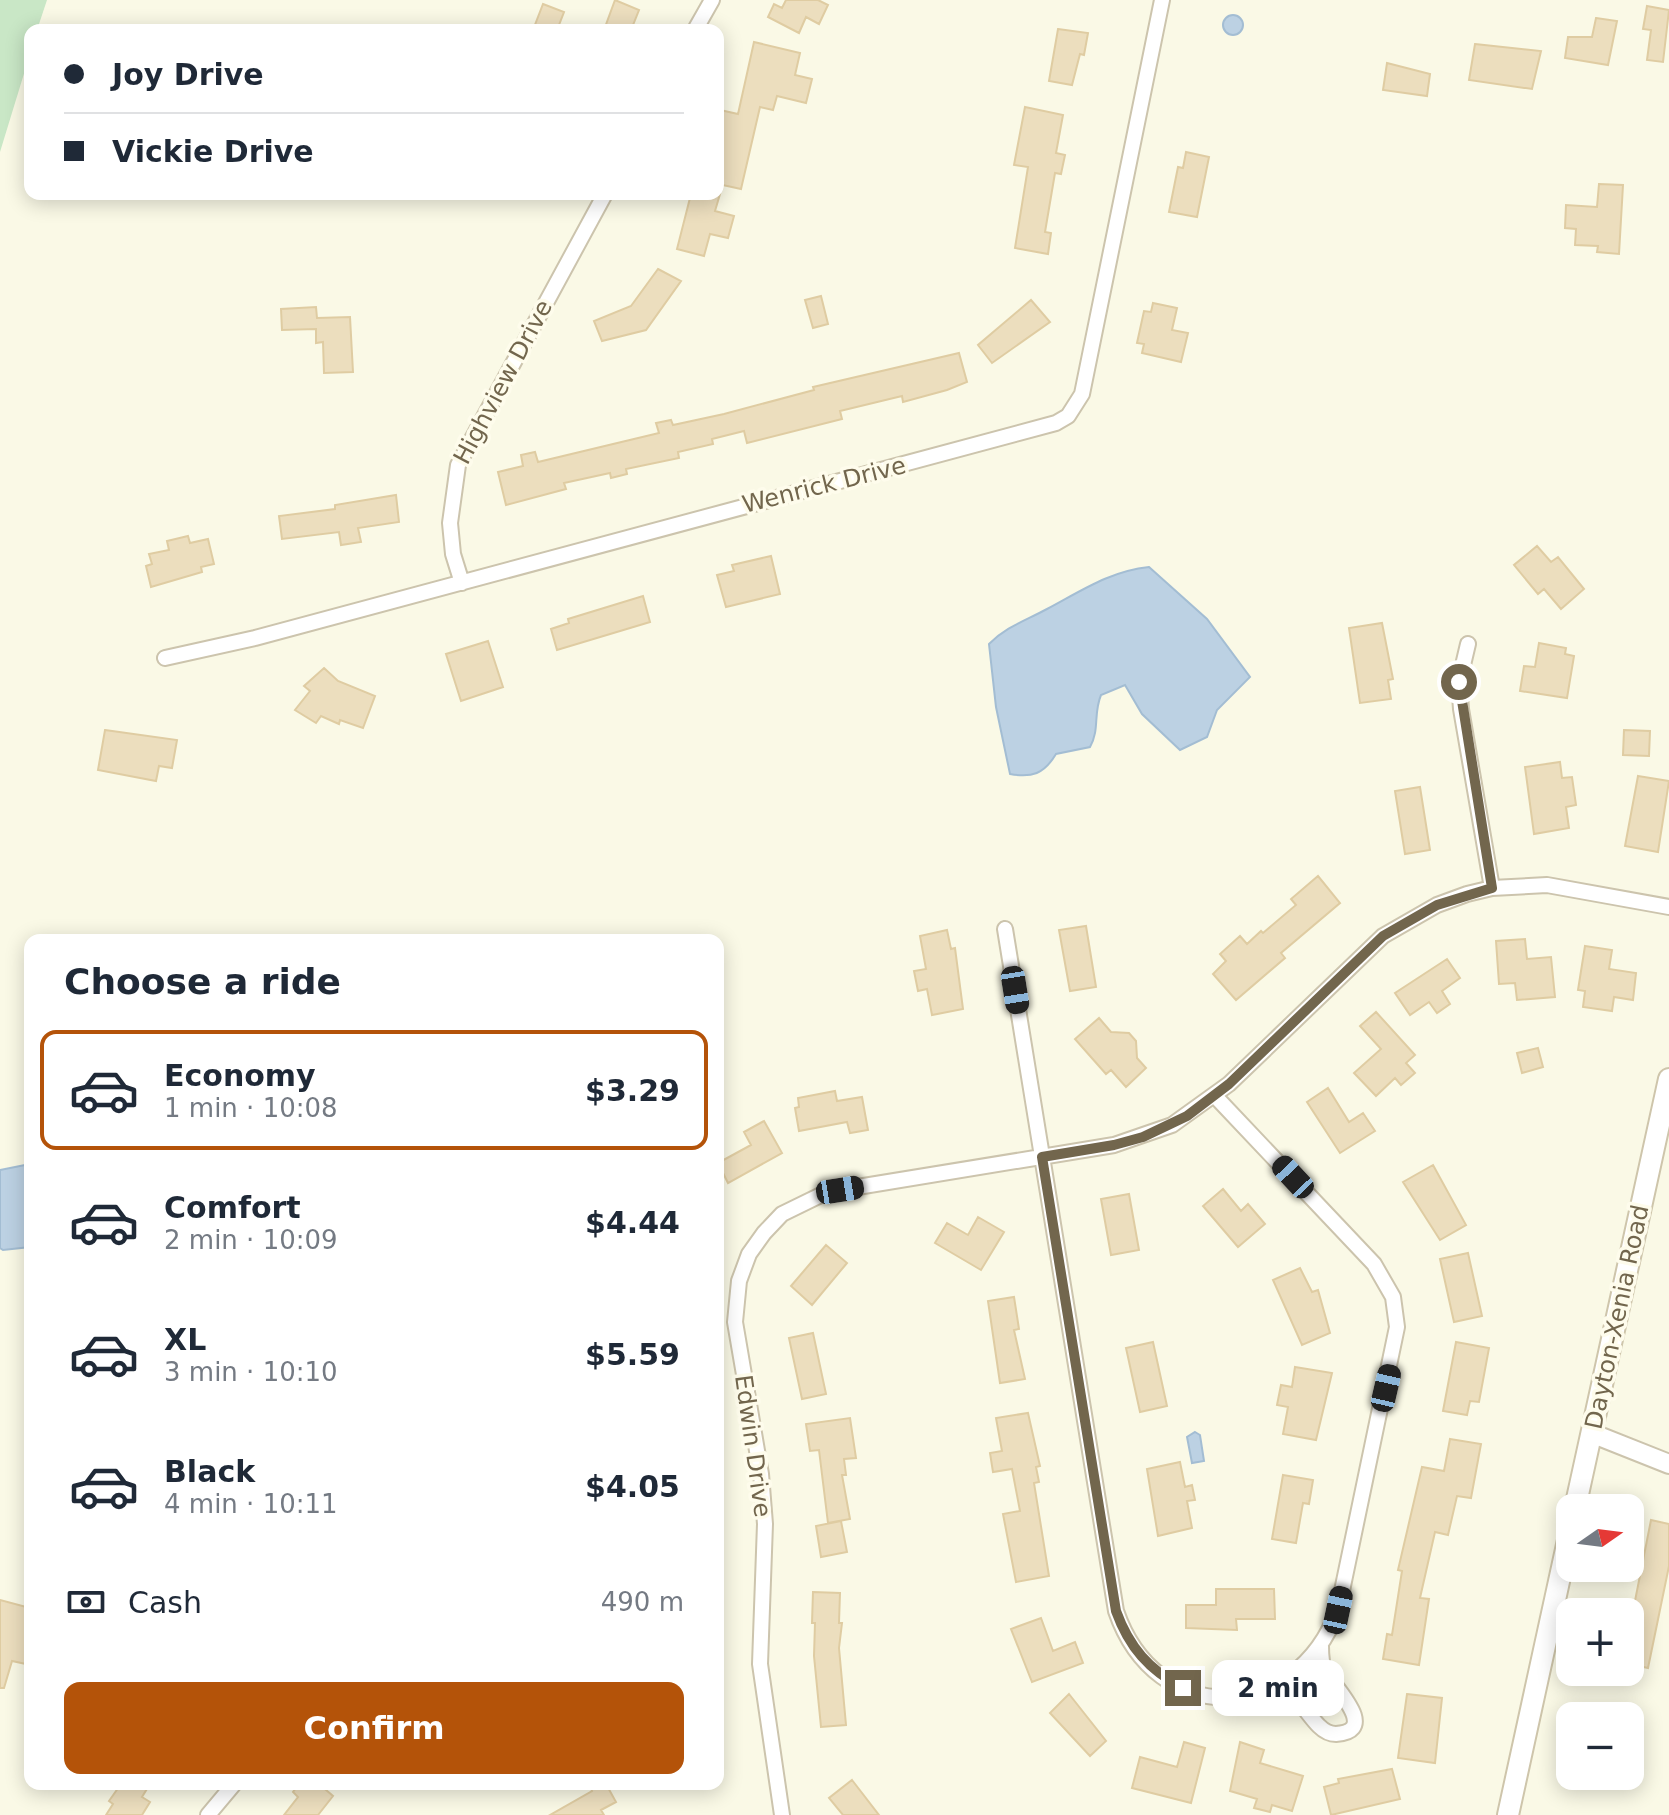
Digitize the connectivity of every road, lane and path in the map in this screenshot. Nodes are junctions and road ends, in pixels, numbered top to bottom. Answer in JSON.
{"nodes":[{"id":1,"x":712,"y":0,"type":"edge"},
{"id":2,"x":1162,"y":0,"type":"edge"},
{"id":3,"x":698,"y":24,"type":"edge"},
{"id":4,"x":602,"y":200,"type":"edge"},
{"id":5,"x":462,"y":583,"type":"junction"},
{"id":6,"x":1468,"y":644,"type":"dead end"},
{"id":7,"x":165,"y":658,"type":"dead end"},
{"id":8,"x":1492,"y":888,"type":"junction"},
{"id":9,"x":1669,"y":907,"type":"edge"},
{"id":10,"x":1005,"y":929,"type":"dead end"},
{"id":11,"x":1669,"y":1079,"type":"edge"},
{"id":12,"x":1215,"y":1096,"type":"junction"},
{"id":13,"x":1662,"y":1149,"type":"edge"},
{"id":14,"x":1042,"y":1157,"type":"junction"},
{"id":15,"x":1591,"y":1433,"type":"junction"},
{"id":16,"x":1669,"y":1464,"type":"edge"},
{"id":17,"x":1578,"y":1494,"type":"edge"},
{"id":18,"x":1559,"y":1582,"type":"edge"},
{"id":19,"x":1321,"y":1646,"type":"junction"},
{"id":20,"x":1273,"y":1688,"type":"junction"},
{"id":21,"x":229,"y":1790,"type":"edge"},
{"id":22,"x":782,"y":1813,"type":"edge"},
{"id":23,"x":208,"y":1815,"type":"edge"},
{"id":24,"x":765,"y":1815,"type":"edge"},
{"id":25,"x":1508,"y":1815,"type":"edge"}],
"edges":[{"from":1,"to":3,"type":"street"},
{"from":2,"to":5,"type":"street","name":"Wenrick Drive"},
{"from":4,"to":5,"type":"street","name":"Highview Drive"},
{"from":5,"to":7,"type":"street","name":"Wenrick Drive"},
{"from":6,"to":8,"type":"street"},
{"from":8,"to":9,"type":"street","name":"Edwin Drive"},
{"from":8,"to":12,"type":"street","name":"Edwin Drive"},
{"from":10,"to":14,"type":"street"},
{"from":11,"to":13,"type":"main road","name":"Dayton-Xenia Road"},
{"from":12,"to":14,"type":"street","name":"Edwin Drive"},
{"from":12,"to":19,"type":"street"},
{"from":13,"to":15,"type":"main road","name":"Dayton-Xenia Road"},
{"from":14,"to":20,"type":"street"},
{"from":14,"to":22,"type":"street","name":"Edwin Drive"},
{"from":15,"to":16,"type":"street"},
{"from":15,"to":17,"type":"main road","name":"Dayton-Xenia Road"},
{"from":18,"to":25,"type":"main road"},
{"from":19,"to":20,"type":"street"},
{"from":19,"to":20,"type":"street"},
{"from":21,"to":23,"type":"street"},
{"from":22,"to":24,"type":"street"}]}
